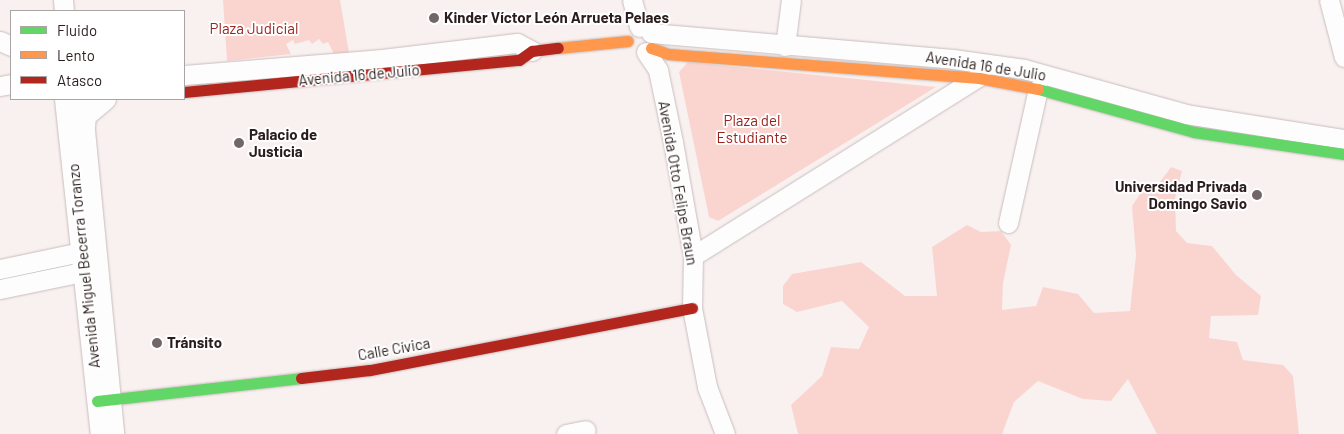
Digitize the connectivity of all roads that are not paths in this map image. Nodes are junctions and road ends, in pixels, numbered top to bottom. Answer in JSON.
{"nodes":[{"id":1,"x":632,"y":0,"type":"edge"},
{"id":2,"x":791,"y":0,"type":"edge"},
{"id":3,"x":1329,"y":0,"type":"edge"},
{"id":4,"x":643,"y":40,"type":"junction"},
{"id":5,"x":785,"y":46,"type":"junction"},
{"id":6,"x":532,"y":51,"type":"junction"},
{"id":7,"x":1344,"y":57,"type":"edge"},
{"id":8,"x":984,"y":71,"type":"junction"},
{"id":9,"x":185,"y":75,"type":"edge"},
{"id":10,"x":1038,"y":89,"type":"junction"},
{"id":11,"x":185,"y":92,"type":"edge"},
{"id":12,"x":64,"y":100,"type":"edge"},
{"id":13,"x":82,"y":100,"type":"edge"},
{"id":14,"x":105,"y":100,"type":"edge"},
{"id":15,"x":85,"y":131,"type":"junction"},
{"id":16,"x":1344,"y":139,"type":"edge"},
{"id":17,"x":1344,"y":154,"type":"edge"},
{"id":18,"x":1008,"y":223,"type":"dead end"},
{"id":19,"x":90,"y":250,"type":"junction"},
{"id":20,"x":693,"y":256,"type":"junction"},
{"id":21,"x":0,"y":269,"type":"edge"},
{"id":22,"x":91,"y":270,"type":"junction"},
{"id":23,"x":0,"y":289,"type":"edge"},
{"id":24,"x":692,"y":308,"type":"junction"},
{"id":25,"x":104,"y":400,"type":"junction"},
{"id":26,"x":586,"y":430,"type":"dead end"},
{"id":27,"x":100,"y":434,"type":"edge"},
{"id":28,"x":114,"y":434,"type":"edge"},
{"id":29,"x":566,"y":434,"type":"edge"},
{"id":30,"x":724,"y":434,"type":"edge"}],
"edges":[{"from":1,"to":4,"type":"street","name":"Avenida Otto Felipe Braun"},
{"from":2,"to":5,"type":"street"},
{"from":3,"to":7,"type":"street"},
{"from":4,"to":5,"type":"street","name":"Avenida 16 de Julio"},
{"from":4,"to":6,"type":"street","name":"Avenida 16 de Julio"},
{"from":4,"to":8,"type":"street","name":"Avenida 16 de Julio"},
{"from":4,"to":20,"type":"street","name":"Avenida Otto Felipe Braun"},
{"from":5,"to":8,"type":"street","name":"Avenida 16 de Julio"},
{"from":6,"to":9,"type":"street","name":"Avenida 16 de Julio"},
{"from":6,"to":11,"type":"street","name":"Avenida 16 de Julio"},
{"from":8,"to":10,"type":"street","name":"Avenida 16 de Julio"},
{"from":8,"to":16,"type":"street","name":"Avenida 16 de Julio"},
{"from":8,"to":20,"type":"street"},
{"from":10,"to":17,"type":"street","name":"Avenida 16 de Julio"},
{"from":10,"to":18,"type":"street"},
{"from":12,"to":19,"type":"street","name":"Avenida Miguel Becerra Toranzo"},
{"from":13,"to":15,"type":"street","name":"Avenida Miguel Becerra Toranzo"},
{"from":14,"to":15,"type":"street"},
{"from":15,"to":19,"type":"street","name":"Avenida Miguel Becerra Toranzo"},
{"from":19,"to":21,"type":"street"},
{"from":19,"to":22,"type":"street","name":"Avenida Miguel Becerra Toranzo"},
{"from":20,"to":24,"type":"street","name":"Avenida Otto Felipe Braun"},
{"from":22,"to":23,"type":"street"},
{"from":22,"to":25,"type":"street","name":"Avenida Miguel Becerra Toranzo"},
{"from":24,"to":25,"type":"street","name":"Calle Cívica"},
{"from":24,"to":30,"type":"street","name":"Avenida Otto Felipe Braun"},
{"from":25,"to":27,"type":"street","name":"Avenida Miguel Becerra Toranzo"},
{"from":25,"to":28,"type":"street","name":"Avenida Miguel Becerra Toranzo"},
{"from":26,"to":29,"type":"street"}]}
